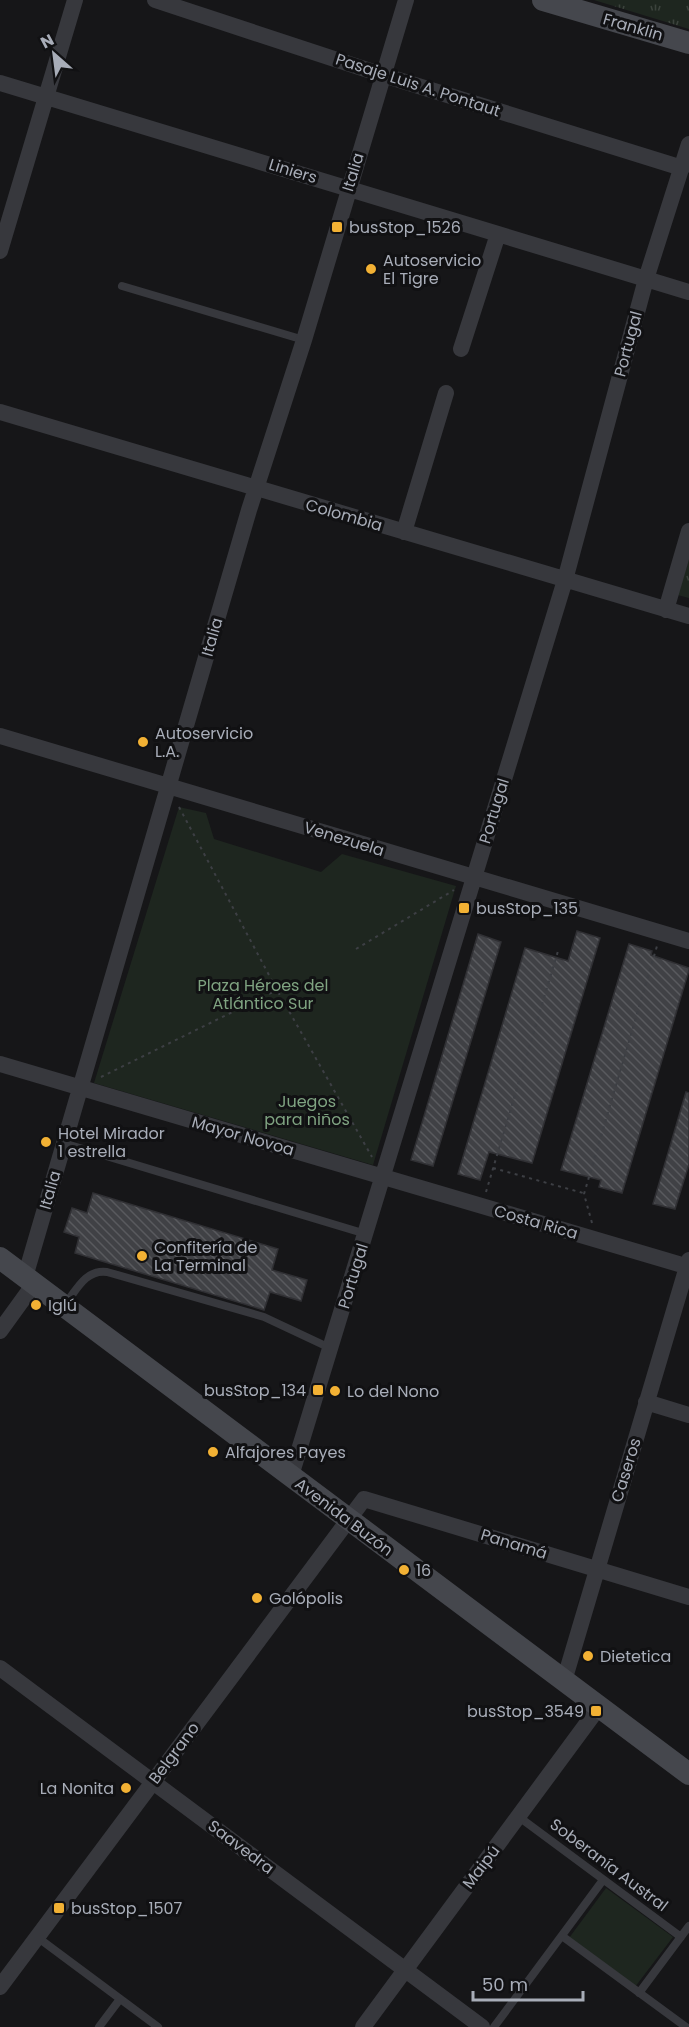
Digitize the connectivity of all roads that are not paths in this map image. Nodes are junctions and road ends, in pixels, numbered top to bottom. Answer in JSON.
{"nodes":[{"id":1,"x":75,"y":0,"type":"edge"},
{"id":2,"x":155,"y":0,"type":"edge"},
{"id":3,"x":406,"y":0,"type":"edge"},
{"id":4,"x":543,"y":0,"type":"edge"},
{"id":5,"x":689,"y":43,"type":"edge"},
{"id":6,"x":383,"y":75,"type":"junction"},
{"id":7,"x":0,"y":82,"type":"edge"},
{"id":8,"x":46,"y":96,"type":"junction"},
{"id":9,"x":689,"y":144,"type":"edge"},
{"id":10,"x":682,"y":168,"type":"junction"},
{"id":11,"x":348,"y":188,"type":"junction"},
{"id":12,"x":498,"y":234,"type":"junction"},
{"id":13,"x":0,"y":251,"type":"edge"},
{"id":14,"x":646,"y":279,"type":"junction"},
{"id":15,"x":122,"y":286,"type":"dead end"},
{"id":16,"x":689,"y":292,"type":"edge"},
{"id":17,"x":304,"y":340,"type":"junction"},
{"id":18,"x":461,"y":349,"type":"dead end"},
{"id":19,"x":446,"y":393,"type":"dead end"},
{"id":20,"x":0,"y":412,"type":"edge"},
{"id":21,"x":256,"y":489,"type":"junction"},
{"id":22,"x":689,"y":531,"type":"edge"},
{"id":23,"x":404,"y":532,"type":"junction"},
{"id":24,"x":565,"y":580,"type":"junction"},
{"id":25,"x":666,"y":610,"type":"junction"},
{"id":26,"x":689,"y":616,"type":"edge"},
{"id":27,"x":0,"y":736,"type":"edge"},
{"id":28,"x":168,"y":786,"type":"junction"},
{"id":29,"x":474,"y":877,"type":"junction"},
{"id":30,"x":689,"y":941,"type":"edge"},
{"id":31,"x":0,"y":1064,"type":"edge"},
{"id":32,"x":79,"y":1087,"type":"junction"},
{"id":33,"x":63,"y":1143,"type":"junction"},
{"id":34,"x":383,"y":1177,"type":"junction"},
{"id":35,"x":366,"y":1234,"type":"junction"},
{"id":36,"x":0,"y":1258,"type":"edge"},
{"id":37,"x":688,"y":1265,"type":"edge"},
{"id":38,"x":29,"y":1281,"type":"junction"},
{"id":39,"x":64,"y":1306,"type":"junction"},
{"id":40,"x":0,"y":1332,"type":"edge"},
{"id":41,"x":330,"y":1348,"type":"junction"},
{"id":42,"x":646,"y":1402,"type":"junction"},
{"id":43,"x":689,"y":1415,"type":"edge"},
{"id":44,"x":291,"y":1476,"type":"junction"},
{"id":45,"x":349,"y":1520,"type":"junction"},
{"id":46,"x":597,"y":1569,"type":"junction"},
{"id":47,"x":689,"y":1597,"type":"edge"},
{"id":48,"x":0,"y":1668,"type":"edge"},
{"id":49,"x":564,"y":1681,"type":"junction"},
{"id":50,"x":599,"y":1707,"type":"junction"},
{"id":51,"x":689,"y":1774,"type":"edge"},
{"id":52,"x":153,"y":1782,"type":"junction"},
{"id":53,"x":519,"y":1817,"type":"junction"},
{"id":54,"x":603,"y":1880,"type":"junction"},
{"id":55,"x":689,"y":1926,"type":"edge"},
{"id":56,"x":562,"y":1936,"type":"junction"},
{"id":57,"x":37,"y":1937,"type":"junction"},
{"id":58,"x":681,"y":1937,"type":"junction"},
{"id":59,"x":405,"y":1970,"type":"junction"},
{"id":60,"x":0,"y":1987,"type":"edge"},
{"id":61,"x":639,"y":1993,"type":"junction"},
{"id":62,"x":120,"y":1999,"type":"junction"},
{"id":63,"x":99,"y":2027,"type":"edge"},
{"id":64,"x":158,"y":2027,"type":"edge"},
{"id":65,"x":363,"y":2027,"type":"edge"},
{"id":66,"x":482,"y":2027,"type":"edge"},
{"id":67,"x":494,"y":2027,"type":"edge"},
{"id":68,"x":686,"y":2027,"type":"edge"}],
"edges":[{"from":1,"to":8,"type":"street"},
{"from":2,"to":6,"type":"street","name":"Pasaje Luis A. Pontaut"},
{"from":3,"to":6,"type":"street","name":"Italia"},
{"from":4,"to":5,"type":"main road","name":"Franklin"},
{"from":6,"to":10,"type":"street","name":"Pasaje Luis A. Pontaut"},
{"from":6,"to":11,"type":"street","name":"Italia"},
{"from":7,"to":8,"type":"street","name":"Liniers"},
{"from":8,"to":11,"type":"street","name":"Liniers"},
{"from":8,"to":13,"type":"street"},
{"from":9,"to":10,"type":"street","name":"Portugal"},
{"from":10,"to":14,"type":"street","name":"Portugal"},
{"from":11,"to":12,"type":"street","name":"Liniers"},
{"from":11,"to":17,"type":"street","name":"Italia"},
{"from":12,"to":14,"type":"street","name":"Liniers"},
{"from":12,"to":18,"type":"street"},
{"from":14,"to":16,"type":"street","name":"Liniers"},
{"from":14,"to":24,"type":"street","name":"Portugal"},
{"from":15,"to":17,"type":"lane"},
{"from":17,"to":21,"type":"street","name":"Italia"},
{"from":19,"to":23,"type":"street"},
{"from":20,"to":21,"type":"street","name":"Colombia"},
{"from":21,"to":23,"type":"street","name":"Colombia"},
{"from":21,"to":28,"type":"street","name":"Italia"},
{"from":22,"to":25,"type":"street"},
{"from":23,"to":24,"type":"street","name":"Colombia"},
{"from":24,"to":25,"type":"street","name":"Colombia"},
{"from":24,"to":29,"type":"street","name":"Portugal"},
{"from":25,"to":26,"type":"street","name":"Colombia"},
{"from":27,"to":28,"type":"street","name":"Venezuela"},
{"from":28,"to":29,"type":"street","name":"Venezuela"},
{"from":28,"to":32,"type":"street","name":"Italia"},
{"from":29,"to":30,"type":"street","name":"Venezuela"},
{"from":29,"to":34,"type":"street","name":"Portugal"},
{"from":31,"to":32,"type":"street","name":"Mayor Novoa"},
{"from":32,"to":33,"type":"street","name":"Italia"},
{"from":32,"to":34,"type":"street","name":"Mayor Novoa"},
{"from":33,"to":35,"type":"lane"},
{"from":33,"to":38,"type":"street","name":"Italia"},
{"from":34,"to":35,"type":"street","name":"Portugal"},
{"from":34,"to":37,"type":"street","name":"Costa Rica"},
{"from":35,"to":41,"type":"street","name":"Portugal"},
{"from":36,"to":38,"type":"main road","name":"Avenida Buzón"},
{"from":37,"to":42,"type":"street","name":"Caseros"},
{"from":38,"to":39,"type":"main road","name":"Avenida Buzón"},
{"from":38,"to":40,"type":"street","name":"Italia"},
{"from":39,"to":41,"type":"lane"},
{"from":39,"to":44,"type":"main road","name":"Avenida Buzón"},
{"from":41,"to":44,"type":"street","name":"Portugal"},
{"from":42,"to":43,"type":"street"},
{"from":42,"to":46,"type":"street","name":"Caseros"},
{"from":44,"to":45,"type":"main road","name":"Avenida Buzón"},
{"from":45,"to":46,"type":"street","name":"Panamá"},
{"from":45,"to":49,"type":"main road","name":"Avenida Buzón"},
{"from":45,"to":52,"type":"street","name":"Belgrano"},
{"from":46,"to":47,"type":"street","name":"Panamá"},
{"from":46,"to":49,"type":"street","name":"Caseros"},
{"from":48,"to":52,"type":"street","name":"Saavedra"},
{"from":49,"to":50,"type":"main road","name":"Avenida Buzón"},
{"from":50,"to":51,"type":"main road","name":"Avenida Buzón"},
{"from":50,"to":53,"type":"street","name":"Maipú"},
{"from":52,"to":57,"type":"street","name":"Belgrano"},
{"from":52,"to":59,"type":"street","name":"Saavedra"},
{"from":53,"to":54,"type":"lane","name":"Soberanía Austral"},
{"from":53,"to":59,"type":"street","name":"Maipú"},
{"from":54,"to":56,"type":"lane"},
{"from":54,"to":58,"type":"lane","name":"Soberanía Austral"},
{"from":55,"to":58,"type":"lane"},
{"from":56,"to":61,"type":"lane"},
{"from":56,"to":67,"type":"lane"},
{"from":57,"to":60,"type":"street","name":"Belgrano"},
{"from":57,"to":62,"type":"lane"},
{"from":58,"to":61,"type":"lane"},
{"from":59,"to":65,"type":"street","name":"Maipú"},
{"from":59,"to":66,"type":"street","name":"Saavedra"},
{"from":61,"to":68,"type":"lane"},
{"from":62,"to":63,"type":"lane"},
{"from":62,"to":64,"type":"lane"}]}
